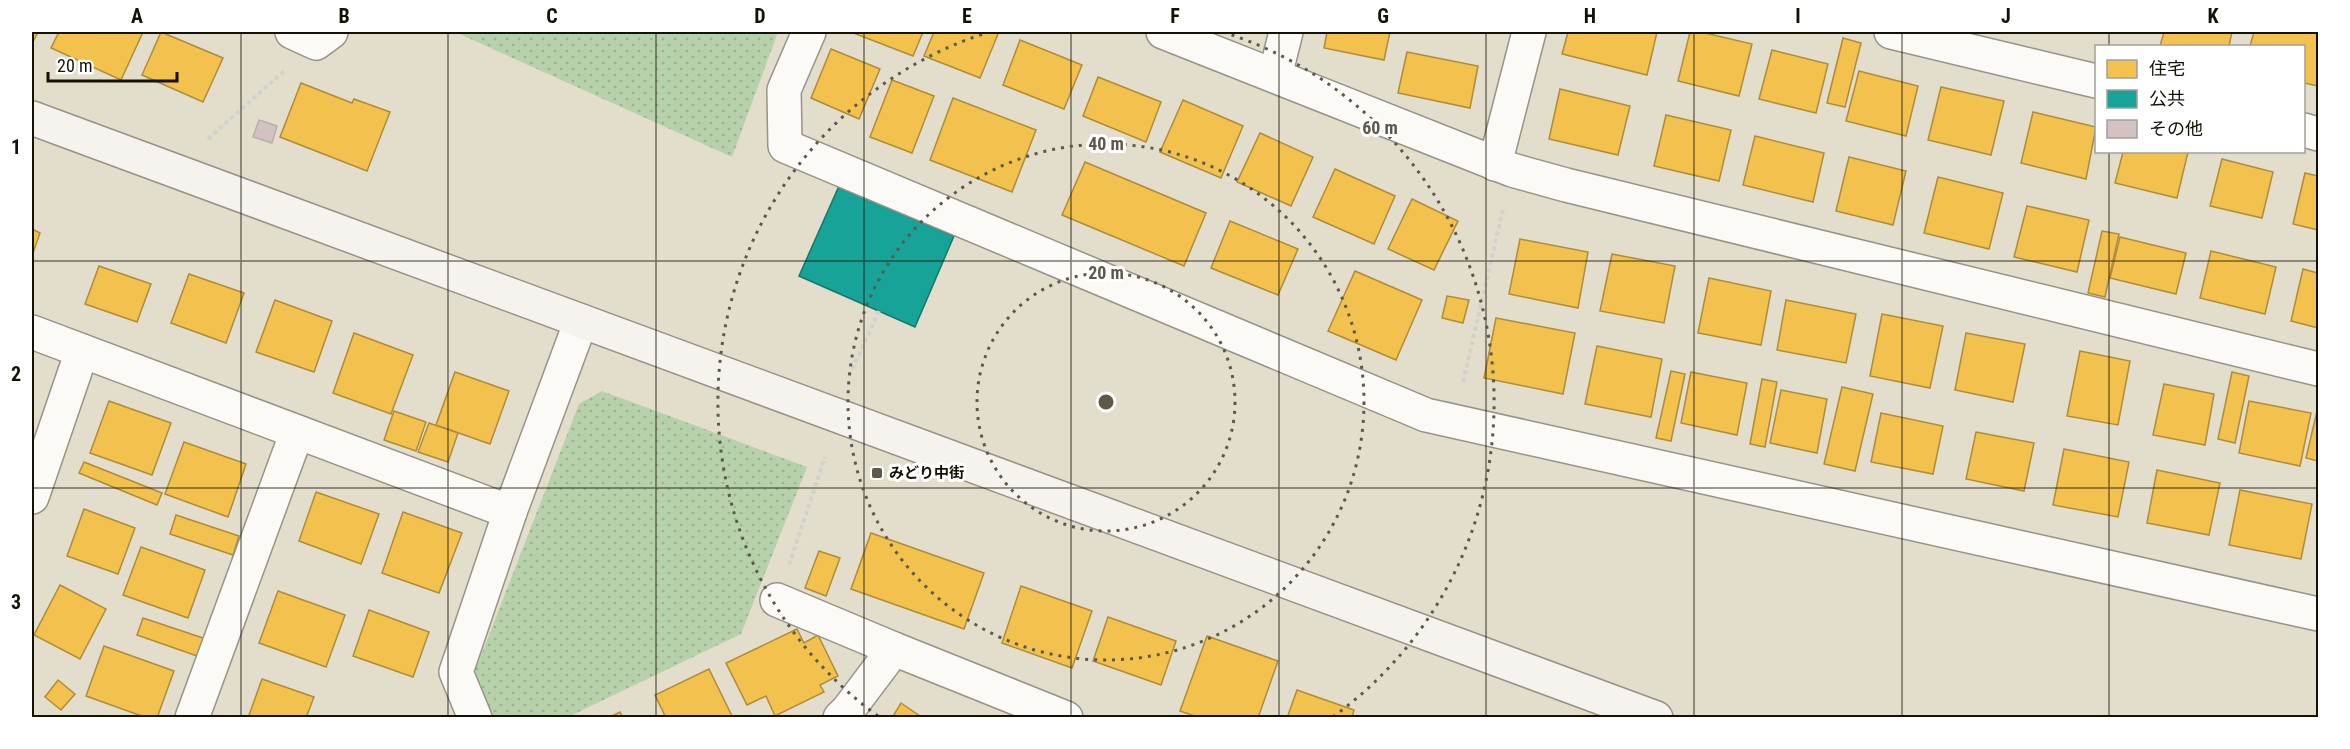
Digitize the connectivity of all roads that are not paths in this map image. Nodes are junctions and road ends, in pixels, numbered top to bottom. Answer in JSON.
{"nodes":[{"id":1,"x":809,"y":32,"type":"edge"},
{"id":2,"x":1163,"y":32,"type":"edge"},
{"id":3,"x":1286,"y":32,"type":"edge"},
{"id":4,"x":1529,"y":32,"type":"edge"},
{"id":5,"x":1892,"y":32,"type":"edge"},
{"id":6,"x":1275,"y":76,"type":"junction"},
{"id":7,"x":2095,"y":81,"type":"edge"},
{"id":8,"x":32,"y":118,"type":"edge"},
{"id":9,"x":1504,"y":167,"type":"junction"},
{"id":10,"x":581,"y":321,"type":"junction"},
{"id":11,"x":32,"y":332,"type":"edge"},
{"id":12,"x":82,"y":351,"type":"junction"},
{"id":13,"x":2319,"y":369,"type":"edge"},
{"id":14,"x":297,"y":432,"type":"junction"},
{"id":15,"x":32,"y":497,"type":"edge"},
{"id":16,"x":510,"y":512,"type":"junction"},
{"id":17,"x":777,"y":600,"type":"road end"},
{"id":18,"x":2319,"y":614,"type":"edge"},
{"id":19,"x":894,"y":649,"type":"junction"},
{"id":20,"x":192,"y":717,"type":"edge"},
{"id":21,"x":475,"y":717,"type":"edge"},
{"id":22,"x":840,"y":717,"type":"edge"},
{"id":23,"x":1066,"y":717,"type":"edge"},
{"id":24,"x":1656,"y":717,"type":"edge"}],
"edges":[{"from":1,"to":18,"type":"street"},
{"from":2,"to":6,"type":"street"},
{"from":3,"to":6,"type":"street"},
{"from":4,"to":9,"type":"street"},
{"from":5,"to":7,"type":"street"},
{"from":6,"to":9,"type":"street"},
{"from":8,"to":10,"type":"street"},
{"from":9,"to":13,"type":"street"},
{"from":10,"to":16,"type":"street"},
{"from":10,"to":24,"type":"street"},
{"from":11,"to":12,"type":"street"},
{"from":12,"to":14,"type":"street"},
{"from":12,"to":15,"type":"street"},
{"from":14,"to":16,"type":"street"},
{"from":14,"to":20,"type":"street"},
{"from":16,"to":21,"type":"street"},
{"from":17,"to":19,"type":"street"},
{"from":19,"to":22,"type":"street"},
{"from":19,"to":23,"type":"street"}]}
